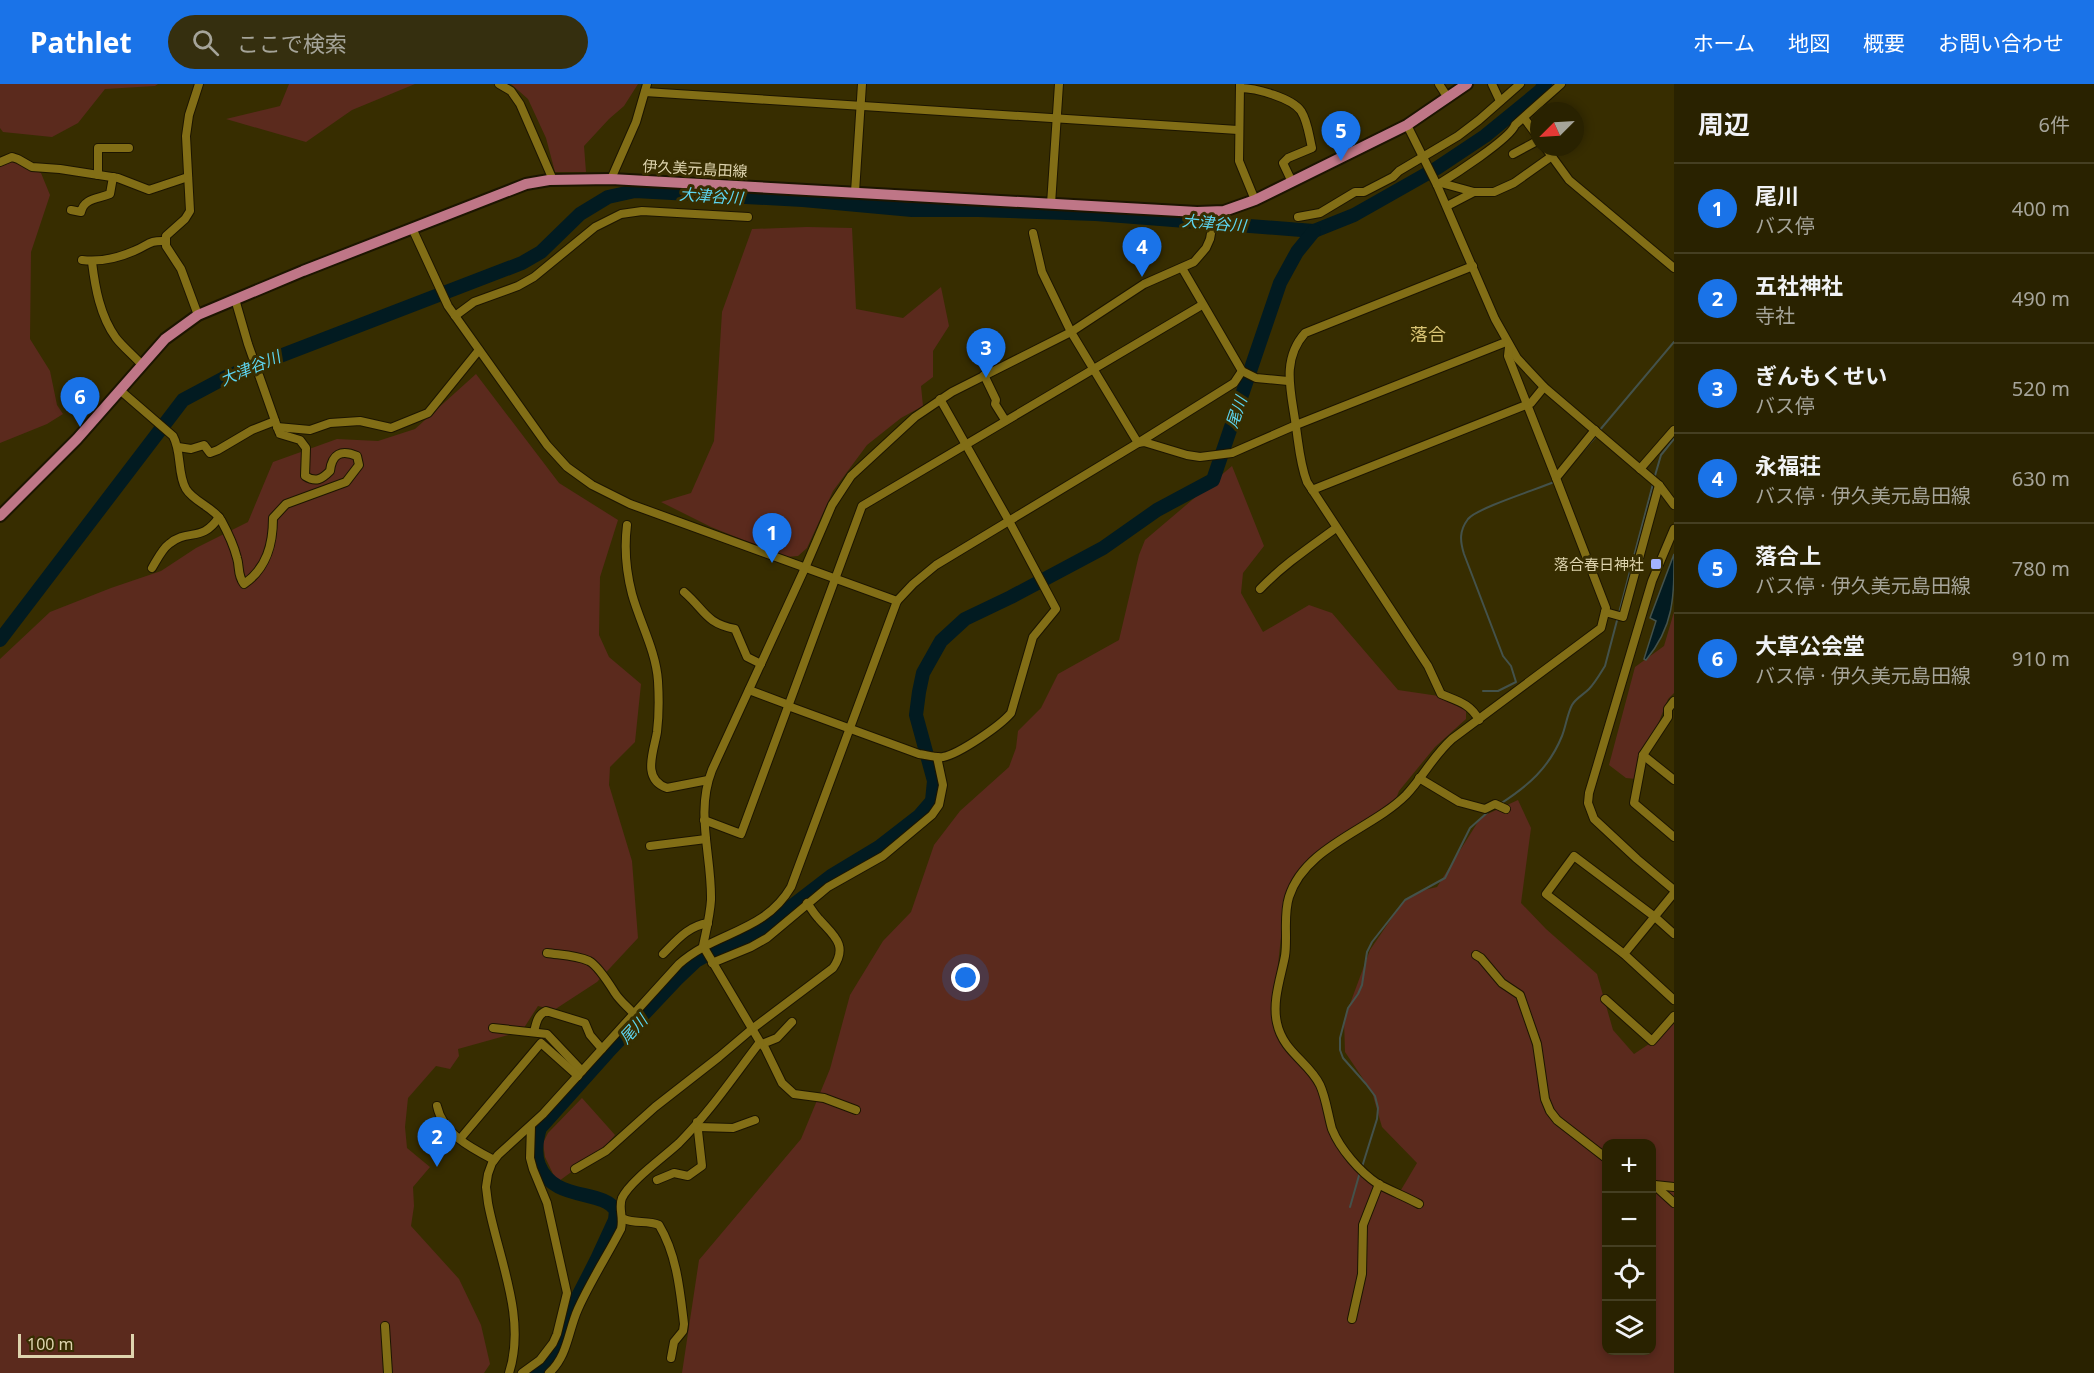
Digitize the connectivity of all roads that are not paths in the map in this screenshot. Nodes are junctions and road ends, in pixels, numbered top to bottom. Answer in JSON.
{"nodes":[{"id":1,"x":199,"y":84,"type":"edge"},
{"id":2,"x":499,"y":84,"type":"edge"},
{"id":3,"x":862,"y":84,"type":"edge"},
{"id":4,"x":1059,"y":84,"type":"edge"},
{"id":5,"x":1440,"y":84,"type":"edge"},
{"id":6,"x":1467,"y":84,"type":"edge"},
{"id":7,"x":1492,"y":84,"type":"edge"},
{"id":8,"x":1520,"y":84,"type":"edge"},
{"id":9,"x":1561,"y":84,"type":"edge"},
{"id":10,"x":1240,"y":86,"type":"edge"},
{"id":11,"x":646,"y":88,"type":"edge"},
{"id":12,"x":1448,"y":98,"type":"junction"},
{"id":13,"x":1500,"y":101,"type":"junction"},
{"id":14,"x":861,"y":106,"type":"junction"},
{"id":15,"x":1057,"y":118,"type":"junction"},
{"id":16,"x":1524,"y":118,"type":"junction"},
{"id":17,"x":1407,"y":125,"type":"junction"},
{"id":18,"x":1530,"y":126,"type":"edge"},
{"id":19,"x":1238,"y":130,"type":"junction"},
{"id":20,"x":1530,"y":144,"type":"edge"},
{"id":21,"x":129,"y":148,"type":"dead end"},
{"id":22,"x":1513,"y":154,"type":"dead end"},
{"id":23,"x":1552,"y":156,"type":"joint"},
{"id":24,"x":1424,"y":157,"type":"junction"},
{"id":25,"x":0,"y":162,"type":"edge"},
{"id":26,"x":98,"y":175,"type":"junction"},
{"id":27,"x":113,"y":177,"type":"junction"},
{"id":28,"x":188,"y":177,"type":"junction"},
{"id":29,"x":611,"y":179,"type":"junction"},
{"id":30,"x":553,"y":180,"type":"junction"},
{"id":31,"x":1292,"y":182,"type":"junction"},
{"id":32,"x":1438,"y":184,"type":"junction"},
{"id":33,"x":855,"y":192,"type":"junction"},
{"id":34,"x":1474,"y":192,"type":"junction"},
{"id":35,"x":1255,"y":200,"type":"junction"},
{"id":36,"x":1051,"y":204,"type":"junction"},
{"id":37,"x":1447,"y":206,"type":"junction"},
{"id":38,"x":71,"y":210,"type":"dead end"},
{"id":39,"x":1214,"y":215,"type":"junction"},
{"id":40,"x":748,"y":217,"type":"dead end"},
{"id":41,"x":1298,"y":217,"type":"dead end"},
{"id":42,"x":412,"y":228,"type":"junction"},
{"id":43,"x":1033,"y":233,"type":"dead end"},
{"id":44,"x":166,"y":241,"type":"junction"},
{"id":45,"x":82,"y":260,"type":"dead end"},
{"id":46,"x":92,"y":262,"type":"junction"},
{"id":47,"x":1473,"y":266,"type":"junction"},
{"id":48,"x":1182,"y":268,"type":"junction"},
{"id":49,"x":1674,"y":268,"type":"edge"},
{"id":50,"x":235,"y":299,"type":"junction"},
{"id":51,"x":1202,"y":305,"type":"junction"},
{"id":52,"x":198,"y":315,"type":"junction"},
{"id":53,"x":456,"y":316,"type":"junction"},
{"id":54,"x":1071,"y":332,"type":"junction"},
{"id":55,"x":1508,"y":344,"type":"junction"},
{"id":56,"x":479,"y":350,"type":"junction"},
{"id":57,"x":142,"y":365,"type":"junction"},
{"id":58,"x":1093,"y":368,"type":"junction"},
{"id":59,"x":1243,"y":372,"type":"junction"},
{"id":60,"x":984,"y":375,"type":"junction"},
{"id":61,"x":1288,"y":381,"type":"junction"},
{"id":62,"x":1544,"y":387,"type":"junction"},
{"id":63,"x":121,"y":391,"type":"junction"},
{"id":64,"x":940,"y":399,"type":"junction"},
{"id":65,"x":1527,"y":405,"type":"junction"},
{"id":66,"x":1005,"y":420,"type":"junction"},
{"id":67,"x":1296,"y":424,"type":"junction"},
{"id":68,"x":278,"y":430,"type":"junction"},
{"id":69,"x":1594,"y":430,"type":"junction"},
{"id":70,"x":1674,"y":430,"type":"edge"},
{"id":71,"x":1138,"y":443,"type":"junction"},
{"id":72,"x":965,"y":444,"type":"junction"},
{"id":73,"x":178,"y":447,"type":"junction"},
{"id":74,"x":1640,"y":469,"type":"junction"},
{"id":75,"x":1556,"y":478,"type":"junction"},
{"id":76,"x":1659,"y":485,"type":"junction"},
{"id":77,"x":1312,"y":490,"type":"junction"},
{"id":78,"x":1674,"y":505,"type":"edge"},
{"id":79,"x":1,"y":512,"type":"edge"},
{"id":80,"x":219,"y":517,"type":"junction"},
{"id":81,"x":1009,"y":521,"type":"junction"},
{"id":82,"x":627,"y":525,"type":"dead end"},
{"id":83,"x":1336,"y":528,"type":"junction"},
{"id":84,"x":1674,"y":529,"type":"edge"},
{"id":85,"x":152,"y":568,"type":"dead end"},
{"id":86,"x":805,"y":568,"type":"junction"},
{"id":87,"x":835,"y":579,"type":"junction"},
{"id":88,"x":1260,"y":589,"type":"dead end"},
{"id":89,"x":684,"y":592,"type":"dead end"},
{"id":90,"x":897,"y":601,"type":"junction"},
{"id":91,"x":1605,"y":612,"type":"junction"},
{"id":92,"x":761,"y":664,"type":"junction"},
{"id":93,"x":749,"y":690,"type":"junction"},
{"id":94,"x":1674,"y":701,"type":"edge"},
{"id":95,"x":788,"y":706,"type":"junction"},
{"id":96,"x":1671,"y":719,"type":"edge"},
{"id":97,"x":1479,"y":720,"type":"junction"},
{"id":98,"x":849,"y":728,"type":"junction"},
{"id":99,"x":1642,"y":755,"type":"junction"},
{"id":100,"x":936,"y":757,"type":"junction"},
{"id":101,"x":1419,"y":778,"type":"junction"},
{"id":102,"x":708,"y":780,"type":"junction"},
{"id":103,"x":1674,"y":780,"type":"edge"},
{"id":104,"x":1506,"y":809,"type":"dead end"},
{"id":105,"x":704,"y":820,"type":"junction"},
{"id":106,"x":1674,"y":837,"type":"edge"},
{"id":107,"x":706,"y":840,"type":"junction"},
{"id":108,"x":650,"y":846,"type":"dead end"},
{"id":109,"x":1674,"y":892,"type":"edge"},
{"id":110,"x":807,"y":903,"type":"junction"},
{"id":111,"x":1655,"y":917,"type":"junction"},
{"id":112,"x":708,"y":923,"type":"junction"},
{"id":113,"x":1674,"y":934,"type":"edge"},
{"id":114,"x":704,"y":948,"type":"junction"},
{"id":115,"x":547,"y":953,"type":"dead end"},
{"id":116,"x":663,"y":954,"type":"dead end"},
{"id":117,"x":1624,"y":954,"type":"junction"},
{"id":118,"x":1476,"y":956,"type":"dead end"},
{"id":119,"x":711,"y":962,"type":"junction"},
{"id":120,"x":1605,"y":999,"type":"dead end"},
{"id":121,"x":1674,"y":1000,"type":"edge"},
{"id":122,"x":634,"y":1014,"type":"junction"},
{"id":123,"x":1674,"y":1016,"type":"edge"},
{"id":124,"x":792,"y":1022,"type":"dead end"},
{"id":125,"x":493,"y":1028,"type":"dead end"},
{"id":126,"x":752,"y":1029,"type":"junction"},
{"id":127,"x":534,"y":1032,"type":"junction"},
{"id":128,"x":761,"y":1043,"type":"junction"},
{"id":129,"x":602,"y":1049,"type":"junction"},
{"id":130,"x":580,"y":1073,"type":"junction"},
{"id":131,"x":437,"y":1106,"type":"dead end"},
{"id":132,"x":856,"y":1110,"type":"dead end"},
{"id":133,"x":755,"y":1120,"type":"dead end"},
{"id":134,"x":698,"y":1125,"type":"junction"},
{"id":135,"x":531,"y":1126,"type":"junction"},
{"id":136,"x":460,"y":1139,"type":"junction"},
{"id":137,"x":1602,"y":1155,"type":"edge"},
{"id":138,"x":494,"y":1160,"type":"junction"},
{"id":139,"x":575,"y":1169,"type":"dead end"},
{"id":140,"x":657,"y":1180,"type":"dead end"},
{"id":141,"x":1379,"y":1184,"type":"junction"},
{"id":142,"x":1656,"y":1184,"type":"edge"},
{"id":143,"x":1656,"y":1187,"type":"edge"},
{"id":144,"x":1674,"y":1187,"type":"edge"},
{"id":145,"x":1674,"y":1203,"type":"edge"},
{"id":146,"x":1419,"y":1204,"type":"dead end"},
{"id":147,"x":624,"y":1219,"type":"junction"},
{"id":148,"x":1352,"y":1319,"type":"dead end"},
{"id":149,"x":384,"y":1326,"type":"dead end"},
{"id":150,"x":671,"y":1358,"type":"dead end"},
{"id":151,"x":388,"y":1373,"type":"edge"},
{"id":152,"x":509,"y":1373,"type":"edge"},
{"id":153,"x":522,"y":1373,"type":"edge"},
{"id":154,"x":549,"y":1373,"type":"edge"}],
"edges":[{"from":1,"to":28,"type":"street"},
{"from":2,"to":30,"type":"street"},
{"from":3,"to":14,"type":"street"},
{"from":4,"to":15,"type":"street"},
{"from":5,"to":12,"type":"street"},
{"from":6,"to":12,"type":"main road","name":"伊久美元島田線"},
{"from":7,"to":13,"type":"street"},
{"from":8,"to":13,"type":"street"},
{"from":9,"to":16,"type":"street"},
{"from":10,"to":19,"type":"street"},
{"from":10,"to":31,"type":"street"},
{"from":11,"to":14,"type":"street"},
{"from":11,"to":29,"type":"street"},
{"from":12,"to":17,"type":"main road","name":"伊久美元島田線"},
{"from":13,"to":24,"type":"street"},
{"from":14,"to":15,"type":"street"},
{"from":14,"to":33,"type":"street"},
{"from":15,"to":19,"type":"street"},
{"from":15,"to":36,"type":"street"},
{"from":16,"to":18,"type":"street"},
{"from":16,"to":32,"type":"street"},
{"from":17,"to":24,"type":"street"},
{"from":17,"to":31,"type":"main road","name":"伊久美元島田線"},
{"from":19,"to":35,"type":"street"},
{"from":20,"to":22,"type":"street"},
{"from":21,"to":26,"type":"street"},
{"from":23,"to":34,"type":"street"},
{"from":23,"to":49,"type":"street"},
{"from":24,"to":32,"type":"street"},
{"from":24,"to":41,"type":"street"},
{"from":25,"to":26,"type":"street"},
{"from":26,"to":27,"type":"street"},
{"from":27,"to":28,"type":"street"},
{"from":27,"to":38,"type":"street"},
{"from":28,"to":44,"type":"street"},
{"from":29,"to":30,"type":"main road","name":"伊久美元島田線"},
{"from":29,"to":33,"type":"main road","name":"伊久美元島田線"},
{"from":30,"to":42,"type":"main road","name":"伊久美元島田線"},
{"from":31,"to":35,"type":"main road","name":"伊久美元島田線"},
{"from":32,"to":34,"type":"street"},
{"from":32,"to":37,"type":"street"},
{"from":33,"to":36,"type":"main road","name":"伊久美元島田線"},
{"from":34,"to":37,"type":"street"},
{"from":35,"to":39,"type":"main road","name":"伊久美元島田線"},
{"from":36,"to":39,"type":"main road","name":"伊久美元島田線"},
{"from":37,"to":47,"type":"street"},
{"from":39,"to":48,"type":"street"},
{"from":40,"to":53,"type":"street"},
{"from":42,"to":50,"type":"main road","name":"伊久美元島田線"},
{"from":42,"to":53,"type":"street"},
{"from":43,"to":54,"type":"street"},
{"from":44,"to":46,"type":"street"},
{"from":44,"to":52,"type":"street"},
{"from":45,"to":46,"type":"street"},
{"from":46,"to":57,"type":"street"},
{"from":47,"to":55,"type":"street"},
{"from":47,"to":61,"type":"street"},
{"from":48,"to":51,"type":"street"},
{"from":48,"to":54,"type":"street"},
{"from":50,"to":52,"type":"main road","name":"伊久美元島田線"},
{"from":50,"to":68,"type":"street"},
{"from":51,"to":58,"type":"street"},
{"from":51,"to":59,"type":"street"},
{"from":52,"to":57,"type":"main road","name":"伊久美元島田線"},
{"from":53,"to":56,"type":"street"},
{"from":54,"to":58,"type":"street"},
{"from":54,"to":60,"type":"street"},
{"from":55,"to":62,"type":"street"},
{"from":55,"to":65,"type":"street"},
{"from":55,"to":67,"type":"street"},
{"from":56,"to":68,"type":"street"},
{"from":56,"to":86,"type":"street"},
{"from":57,"to":63,"type":"main road","name":"伊久美元島田線"},
{"from":58,"to":66,"type":"street"},
{"from":58,"to":71,"type":"street"},
{"from":59,"to":61,"type":"street"},
{"from":59,"to":71,"type":"street"},
{"from":60,"to":64,"type":"street"},
{"from":60,"to":66,"type":"street"},
{"from":61,"to":67,"type":"street"},
{"from":62,"to":65,"type":"street"},
{"from":62,"to":69,"type":"street"},
{"from":63,"to":73,"type":"street"},
{"from":63,"to":79,"type":"main road","name":"伊久美元島田線"},
{"from":64,"to":72,"type":"street"},
{"from":64,"to":86,"type":"street"},
{"from":65,"to":75,"type":"street"},
{"from":65,"to":77,"type":"street"},
{"from":66,"to":72,"type":"street"},
{"from":67,"to":71,"type":"street"},
{"from":67,"to":77,"type":"street"},
{"from":68,"to":73,"type":"street"},
{"from":68,"to":80,"type":"street"},
{"from":69,"to":74,"type":"street"},
{"from":69,"to":75,"type":"street"},
{"from":70,"to":74,"type":"street"},
{"from":71,"to":81,"type":"street"},
{"from":72,"to":81,"type":"street"},
{"from":72,"to":87,"type":"street"},
{"from":73,"to":80,"type":"street"},
{"from":74,"to":76,"type":"street"},
{"from":75,"to":91,"type":"street"},
{"from":76,"to":78,"type":"street"},
{"from":76,"to":91,"type":"street"},
{"from":77,"to":83,"type":"street"},
{"from":80,"to":85,"type":"street"},
{"from":81,"to":90,"type":"street"},
{"from":81,"to":100,"type":"street"},
{"from":82,"to":102,"type":"street"},
{"from":83,"to":88,"type":"street"},
{"from":83,"to":97,"type":"street"},
{"from":84,"to":109,"type":"street"},
{"from":86,"to":87,"type":"street"},
{"from":86,"to":92,"type":"street"},
{"from":87,"to":90,"type":"street"},
{"from":87,"to":95,"type":"street"},
{"from":89,"to":92,"type":"street"},
{"from":90,"to":98,"type":"street"},
{"from":91,"to":97,"type":"street"},
{"from":92,"to":93,"type":"street"},
{"from":93,"to":95,"type":"street"},
{"from":93,"to":102,"type":"street"},
{"from":94,"to":96,"type":"street"},
{"from":95,"to":98,"type":"street"},
{"from":95,"to":105,"type":"street"},
{"from":96,"to":99,"type":"street"},
{"from":97,"to":101,"type":"street"},
{"from":98,"to":100,"type":"street"},
{"from":98,"to":114,"type":"street"},
{"from":99,"to":103,"type":"street"},
{"from":99,"to":106,"type":"street"},
{"from":100,"to":110,"type":"street"},
{"from":101,"to":104,"type":"street"},
{"from":101,"to":141,"type":"street"},
{"from":102,"to":105,"type":"street"},
{"from":105,"to":107,"type":"street"},
{"from":107,"to":108,"type":"street"},
{"from":107,"to":112,"type":"street"},
{"from":109,"to":111,"type":"street"},
{"from":110,"to":119,"type":"street"},
{"from":110,"to":126,"type":"street"},
{"from":111,"to":113,"type":"street"},
{"from":111,"to":117,"type":"street"},
{"from":111,"to":117,"type":"street"},
{"from":112,"to":114,"type":"street"},
{"from":112,"to":116,"type":"street"},
{"from":114,"to":119,"type":"street"},
{"from":114,"to":122,"type":"street"},
{"from":115,"to":122,"type":"street"},
{"from":117,"to":121,"type":"street"},
{"from":118,"to":137,"type":"street"},
{"from":119,"to":126,"type":"street"},
{"from":120,"to":123,"type":"street"},
{"from":122,"to":129,"type":"street"},
{"from":124,"to":128,"type":"street"},
{"from":125,"to":127,"type":"street"},
{"from":126,"to":128,"type":"street"},
{"from":126,"to":139,"type":"street"},
{"from":127,"to":129,"type":"street"},
{"from":127,"to":130,"type":"street"},
{"from":128,"to":132,"type":"street"},
{"from":128,"to":134,"type":"street"},
{"from":129,"to":130,"type":"street"},
{"from":130,"to":135,"type":"street"},
{"from":130,"to":136,"type":"street"},
{"from":131,"to":136,"type":"street"},
{"from":133,"to":134,"type":"street"},
{"from":134,"to":140,"type":"street"},
{"from":134,"to":147,"type":"street"},
{"from":135,"to":138,"type":"street"},
{"from":135,"to":153,"type":"street"},
{"from":136,"to":138,"type":"street"},
{"from":138,"to":152,"type":"street"},
{"from":141,"to":146,"type":"street"},
{"from":141,"to":148,"type":"street"},
{"from":142,"to":144,"type":"street"},
{"from":143,"to":145,"type":"street"},
{"from":147,"to":150,"type":"street"},
{"from":147,"to":154,"type":"street"},
{"from":149,"to":151,"type":"street"}]}
